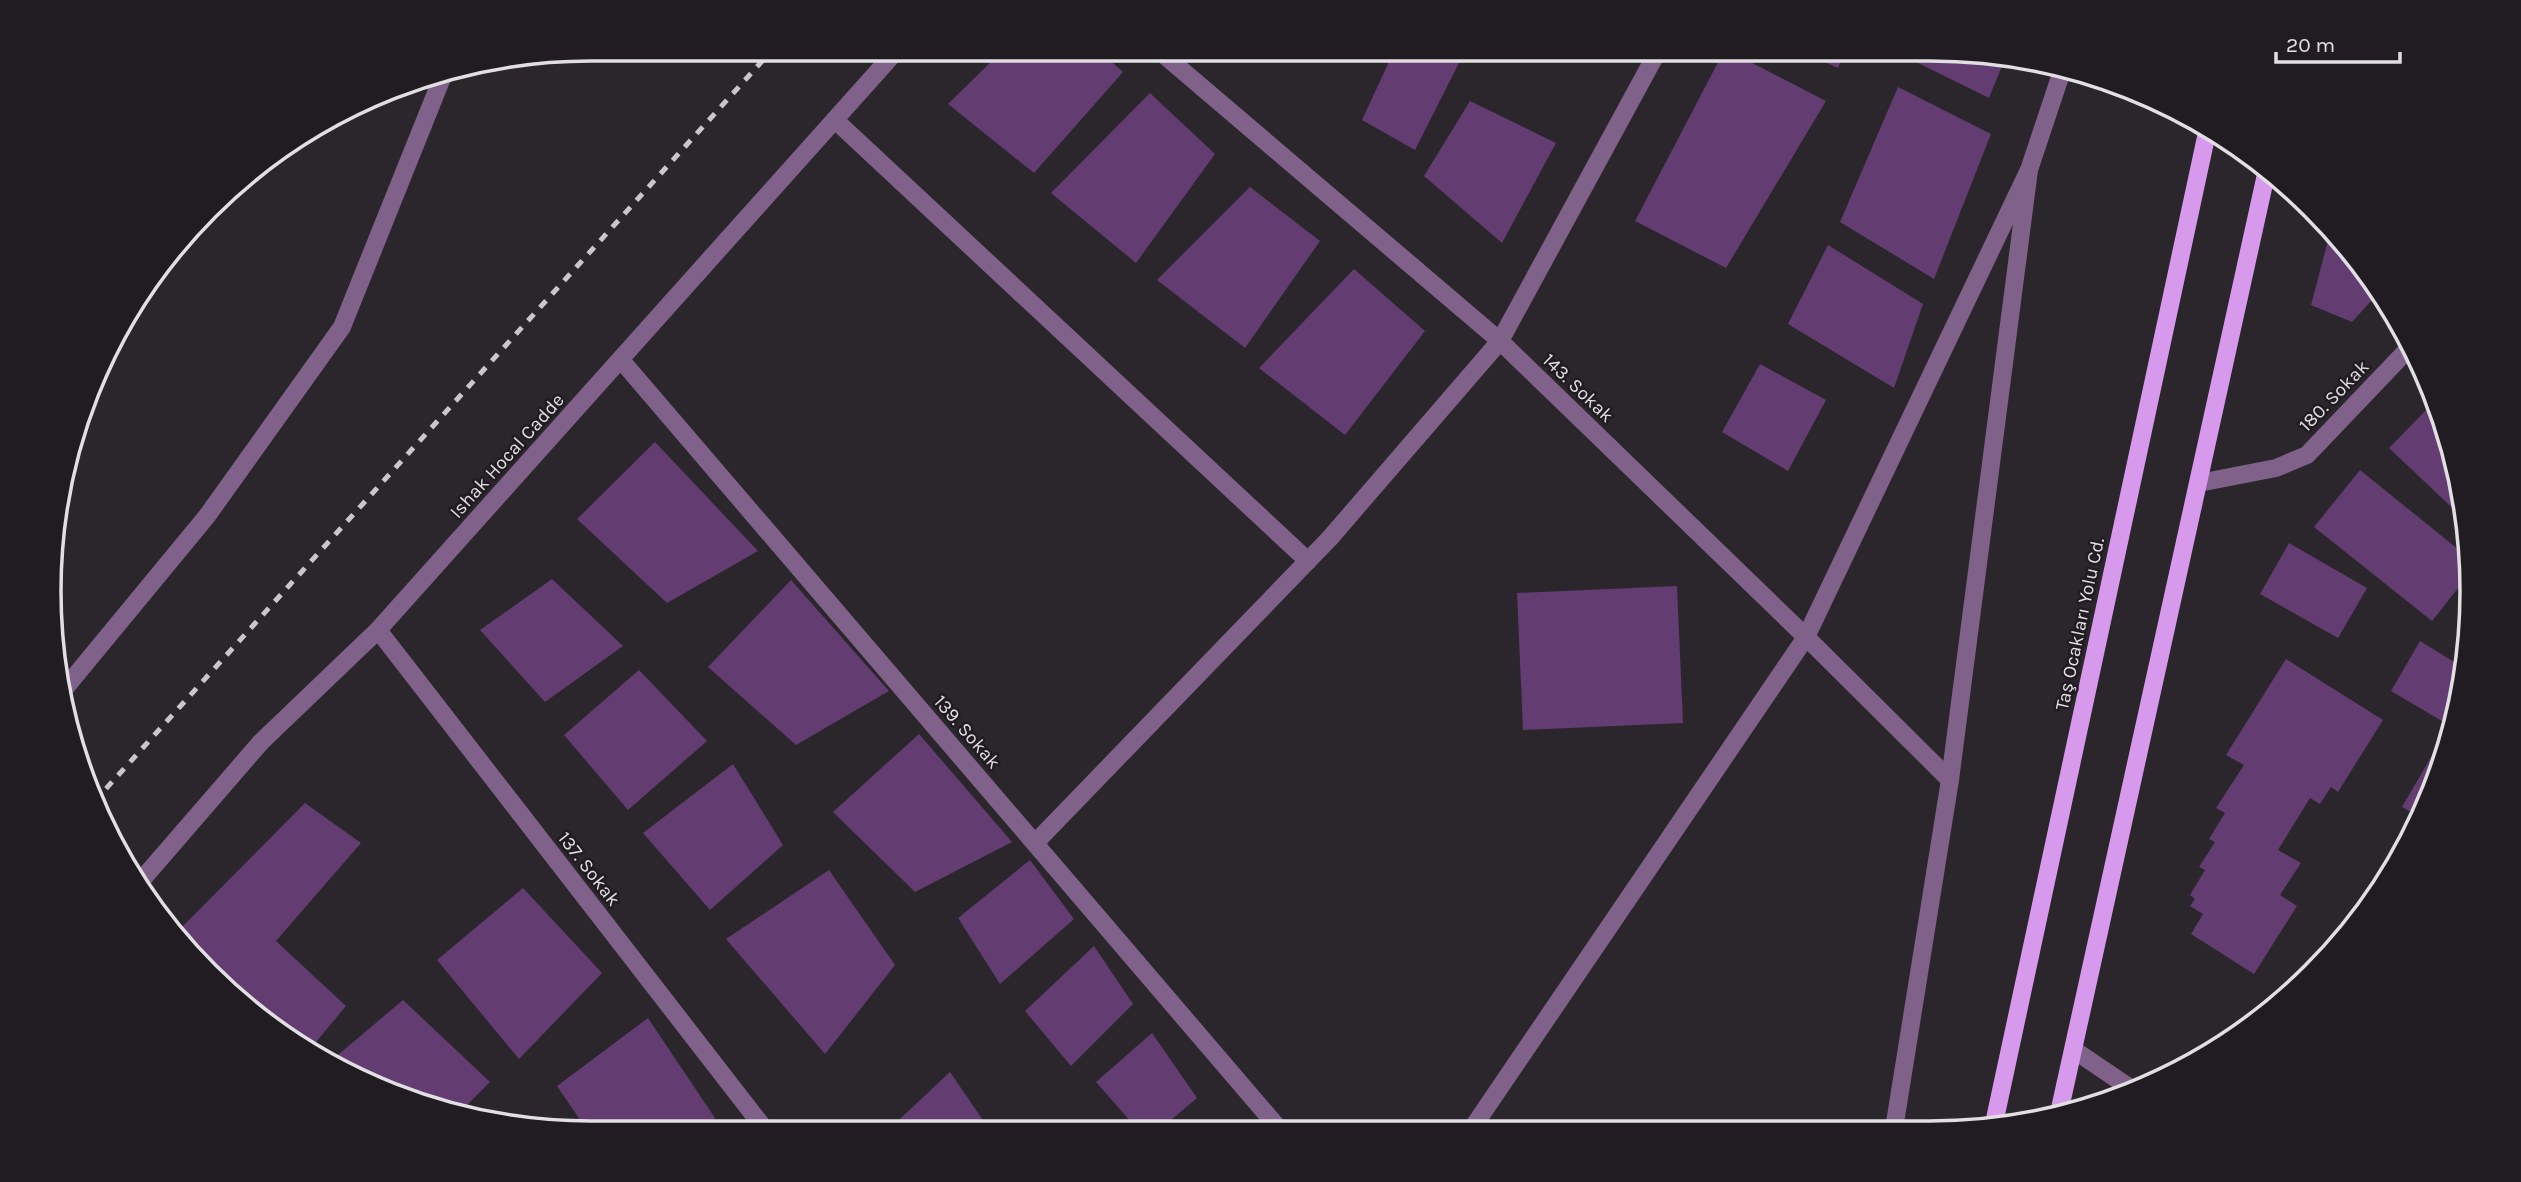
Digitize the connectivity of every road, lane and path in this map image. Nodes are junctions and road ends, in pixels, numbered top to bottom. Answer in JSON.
{"nodes":[{"id":1,"x":887,"y":61,"type":"edge"},
{"id":2,"x":1171,"y":61,"type":"edge"},
{"id":3,"x":1652,"y":61,"type":"edge"},
{"id":4,"x":2060,"y":77,"type":"edge"},
{"id":5,"x":440,"y":83,"type":"edge"},
{"id":6,"x":835,"y":120,"type":"junction"},
{"id":7,"x":2206,"y":139,"type":"edge"},
{"id":8,"x":2029,"y":170,"type":"junction"},
{"id":9,"x":2265,"y":181,"type":"edge"},
{"id":10,"x":1500,"y":341,"type":"junction"},
{"id":11,"x":2403,"y":354,"type":"edge"},
{"id":12,"x":621,"y":360,"type":"junction"},
{"id":13,"x":2199,"y":484,"type":"junction"},
{"id":14,"x":1308,"y":561,"type":"junction"},
{"id":15,"x":378,"y":631,"type":"junction"},
{"id":16,"x":1806,"y":637,"type":"junction"},
{"id":17,"x":69,"y":683,"type":"edge"},
{"id":18,"x":1950,"y":780,"type":"junction"},
{"id":19,"x":1035,"y":843,"type":"junction"},
{"id":20,"x":145,"y":876,"type":"edge"},
{"id":21,"x":2074,"y":1050,"type":"junction"},
{"id":22,"x":2124,"y":1084,"type":"edge"},
{"id":23,"x":2061,"y":1104,"type":"edge"},
{"id":24,"x":1995,"y":1116,"type":"edge"},
{"id":25,"x":758,"y":1121,"type":"edge"},
{"id":26,"x":1272,"y":1121,"type":"edge"},
{"id":27,"x":1477,"y":1121,"type":"edge"},
{"id":28,"x":1895,"y":1121,"type":"edge"}],
"edges":[{"from":1,"to":6,"type":"street","name":"Ishak Hocal Cadde"},
{"from":2,"to":10,"type":"street","name":"143. Sokak"},
{"from":3,"to":10,"type":"street"},
{"from":4,"to":8,"type":"street"},
{"from":5,"to":17,"type":"street"},
{"from":6,"to":12,"type":"street","name":"Ishak Hocal Cadde"},
{"from":6,"to":14,"type":"street"},
{"from":7,"to":24,"type":"main road","name":"Taş Ocakları Yolu Cd."},
{"from":8,"to":16,"type":"street"},
{"from":8,"to":18,"type":"street"},
{"from":9,"to":13,"type":"main road"},
{"from":10,"to":14,"type":"street"},
{"from":10,"to":16,"type":"street","name":"143. Sokak"},
{"from":11,"to":13,"type":"street","name":"180. Sokak"},
{"from":12,"to":15,"type":"street","name":"Ishak Hocal Cadde"},
{"from":12,"to":19,"type":"street","name":"139. Sokak"},
{"from":13,"to":21,"type":"main road"},
{"from":14,"to":19,"type":"street"},
{"from":15,"to":20,"type":"street","name":"Ishak Hocal Cadde"},
{"from":15,"to":25,"type":"street","name":"137. Sokak"},
{"from":16,"to":18,"type":"street","name":"143. Sokak"},
{"from":16,"to":27,"type":"street"},
{"from":18,"to":28,"type":"street"},
{"from":19,"to":26,"type":"street","name":"139. Sokak"},
{"from":21,"to":22,"type":"street"},
{"from":21,"to":23,"type":"main road"}]}
